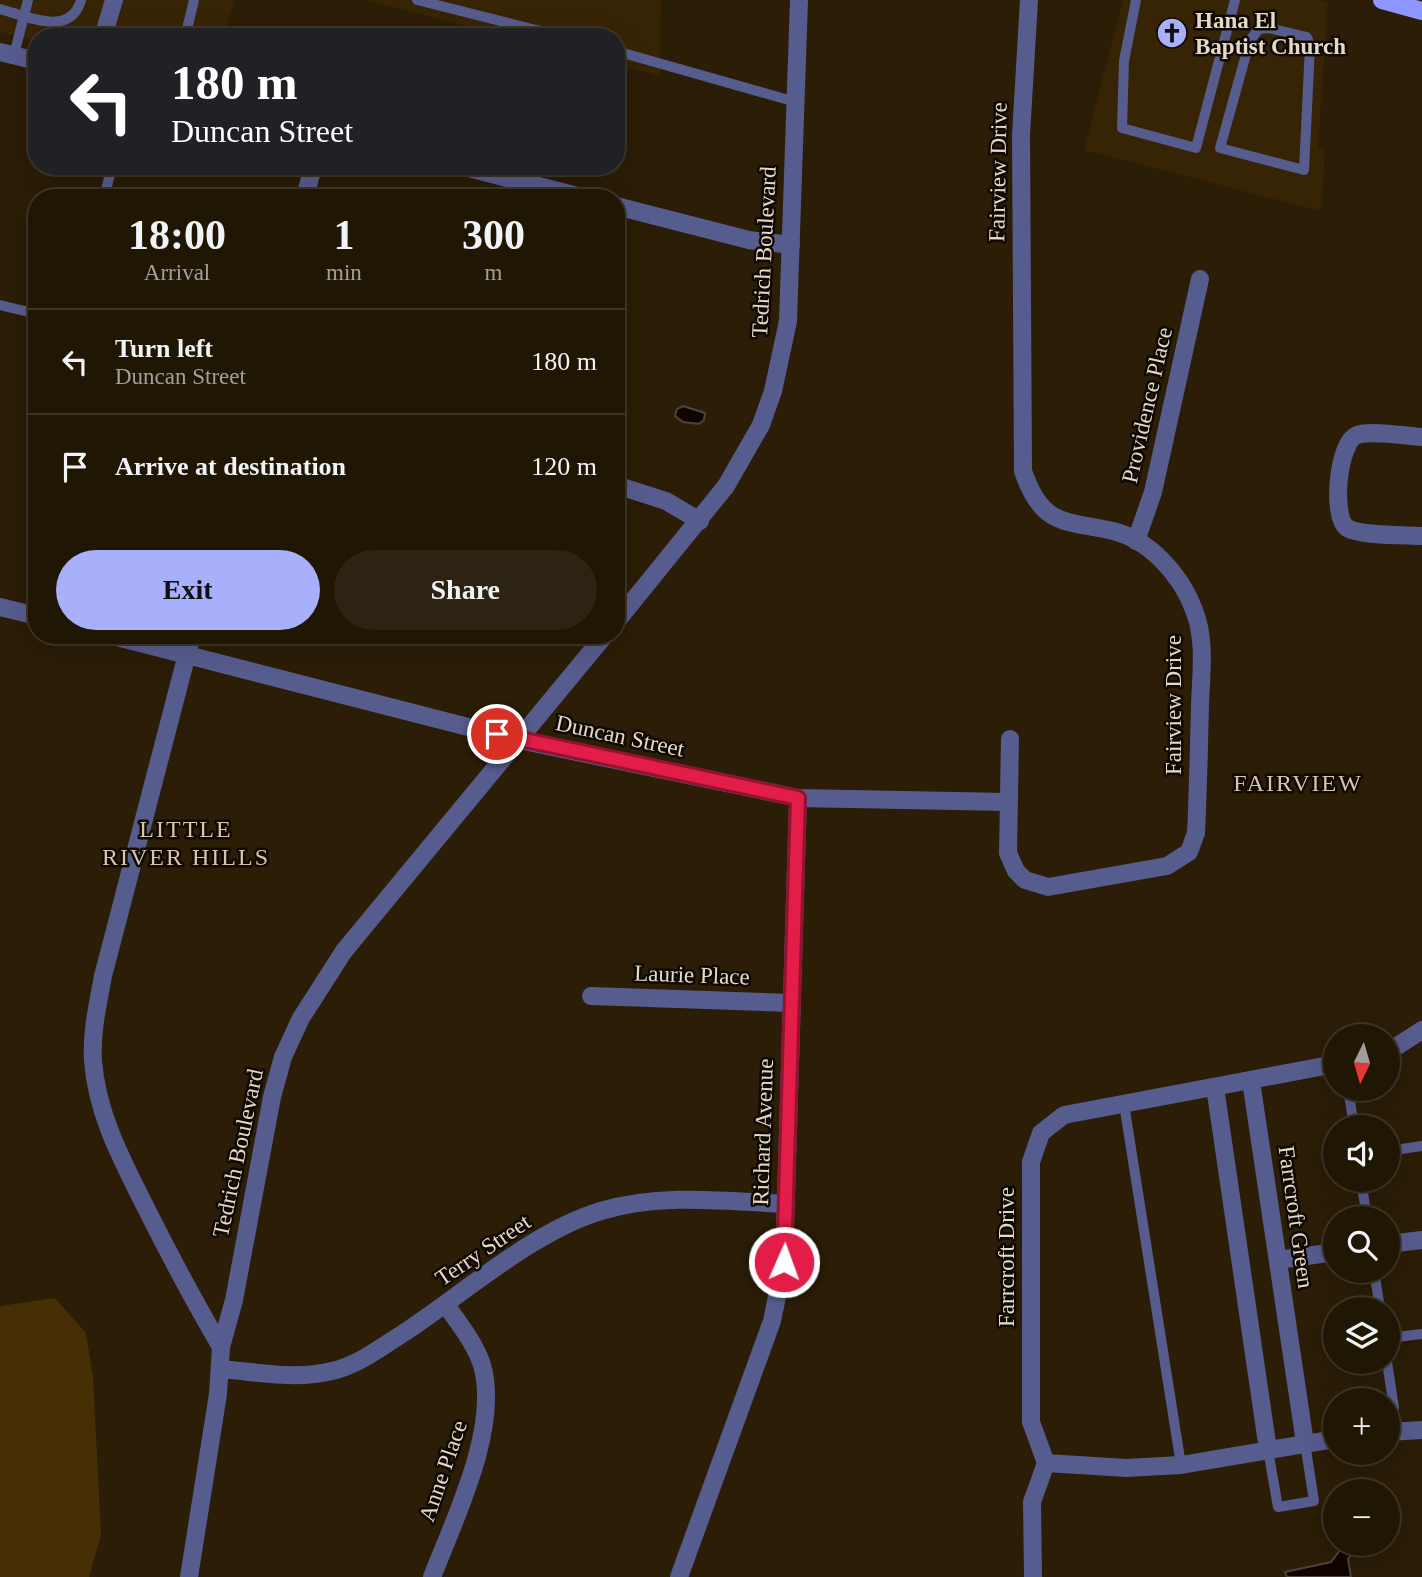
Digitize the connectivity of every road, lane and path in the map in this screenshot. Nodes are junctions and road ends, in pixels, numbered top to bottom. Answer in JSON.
{"nodes":[{"id":1,"x":28,"y":0,"type":"edge"},
{"id":2,"x":81,"y":0,"type":"edge"},
{"id":3,"x":114,"y":0,"type":"edge"},
{"id":4,"x":194,"y":0,"type":"edge"},
{"id":5,"x":417,"y":0,"type":"edge"},
{"id":6,"x":799,"y":0,"type":"edge"},
{"id":7,"x":1029,"y":0,"type":"edge"},
{"id":8,"x":1136,"y":0,"type":"edge"},
{"id":9,"x":1235,"y":0,"type":"edge"},
{"id":10,"x":1382,"y":0,"type":"edge"},
{"id":11,"x":0,"y":9,"type":"edge"},
{"id":12,"x":1422,"y":10,"type":"edge"},
{"id":13,"x":24,"y":15,"type":"junction"},
{"id":14,"x":106,"y":28,"type":"edge"},
{"id":15,"x":187,"y":28,"type":"edge"},
{"id":16,"x":528,"y":28,"type":"edge"},
{"id":17,"x":1307,"y":37,"type":"joint"},
{"id":18,"x":7,"y":53,"type":"edge"},
{"id":19,"x":625,"y":54,"type":"edge"},
{"id":20,"x":28,"y":59,"type":"edge"},
{"id":21,"x":796,"y":102,"type":"junction"},
{"id":22,"x":496,"y":175,"type":"edge"},
{"id":23,"x":549,"y":189,"type":"edge"},
{"id":24,"x":625,"y":208,"type":"edge"},
{"id":25,"x":791,"y":245,"type":"junction"},
{"id":26,"x":1200,"y":279,"type":"dead end"},
{"id":27,"x":0,"y":306,"type":"edge"},
{"id":28,"x":28,"y":312,"type":"edge"},
{"id":29,"x":1422,"y":437,"type":"edge"},
{"id":30,"x":625,"y":488,"type":"edge"},
{"id":31,"x":700,"y":521,"type":"junction"},
{"id":32,"x":1422,"y":536,"type":"edge"},
{"id":33,"x":1136,"y":541,"type":"junction"},
{"id":34,"x":0,"y":607,"type":"edge"},
{"id":35,"x":625,"y":611,"type":"edge"},
{"id":36,"x":28,"y":614,"type":"edge"},
{"id":37,"x":142,"y":644,"type":"edge"},
{"id":38,"x":190,"y":644,"type":"edge"},
{"id":39,"x":598,"y":644,"type":"edge"},
{"id":40,"x":187,"y":656,"type":"junction"},
{"id":41,"x":1010,"y":739,"type":"dead end"},
{"id":42,"x":519,"y":740,"type":"junction"},
{"id":43,"x":798,"y":798,"type":"junction"},
{"id":44,"x":1007,"y":802,"type":"junction"},
{"id":45,"x":591,"y":996,"type":"dead end"},
{"id":46,"x":791,"y":1003,"type":"junction"},
{"id":47,"x":1422,"y":1030,"type":"edge"},
{"id":48,"x":1400,"y":1044,"type":"edge"},
{"id":49,"x":1323,"y":1066,"type":"edge"},
{"id":50,"x":1251,"y":1081,"type":"junction"},
{"id":51,"x":1215,"y":1087,"type":"junction"},
{"id":52,"x":1124,"y":1104,"type":"junction"},
{"id":53,"x":1422,"y":1146,"type":"edge"},
{"id":54,"x":1400,"y":1149,"type":"edge"},
{"id":55,"x":786,"y":1203,"type":"junction"},
{"id":56,"x":1422,"y":1240,"type":"edge"},
{"id":57,"x":1400,"y":1243,"type":"edge"},
{"id":58,"x":1323,"y":1254,"type":"edge"},
{"id":59,"x":1278,"y":1260,"type":"junction"},
{"id":60,"x":446,"y":1305,"type":"junction"},
{"id":61,"x":1422,"y":1334,"type":"edge"},
{"id":62,"x":1400,"y":1337,"type":"edge"},
{"id":63,"x":221,"y":1348,"type":"junction"},
{"id":64,"x":220,"y":1369,"type":"junction"},
{"id":65,"x":1422,"y":1430,"type":"edge"},
{"id":66,"x":1400,"y":1431,"type":"edge"},
{"id":67,"x":1323,"y":1441,"type":"edge"},
{"id":68,"x":1305,"y":1443,"type":"junction"},
{"id":69,"x":1268,"y":1450,"type":"junction"},
{"id":70,"x":1046,"y":1463,"type":"junction"},
{"id":71,"x":1181,"y":1465,"type":"junction"},
{"id":72,"x":189,"y":1577,"type":"edge"},
{"id":73,"x":432,"y":1577,"type":"edge"},
{"id":74,"x":679,"y":1577,"type":"edge"},
{"id":75,"x":1032,"y":1577,"type":"edge"}],
"edges":[{"from":1,"to":13,"type":"lane"},
{"from":2,"to":13,"type":"lane"},
{"from":3,"to":14,"type":"street"},
{"from":4,"to":15,"type":"lane"},
{"from":5,"to":16,"type":"lane"},
{"from":6,"to":21,"type":"street","name":"Tedrich Boulevard"},
{"from":7,"to":33,"type":"street","name":"Fairview Drive"},
{"from":8,"to":9,"type":"lane"},
{"from":10,"to":12,"type":"main road"},
{"from":11,"to":13,"type":"lane"},
{"from":13,"to":18,"type":"lane"},
{"from":17,"to":17,"type":"lane"},
{"from":18,"to":20,"type":"street"},
{"from":19,"to":21,"type":"lane"},
{"from":21,"to":25,"type":"street","name":"Tedrich Boulevard"},
{"from":22,"to":23,"type":"street"},
{"from":24,"to":25,"type":"street"},
{"from":25,"to":31,"type":"street","name":"Tedrich Boulevard"},
{"from":26,"to":33,"type":"street","name":"Providence Place"},
{"from":27,"to":28,"type":"lane"},
{"from":29,"to":32,"type":"street"},
{"from":30,"to":31,"type":"street"},
{"from":31,"to":35,"type":"street","name":"Tedrich Boulevard"},
{"from":33,"to":44,"type":"street","name":"Fairview Drive"},
{"from":34,"to":36,"type":"street"},
{"from":37,"to":40,"type":"street","name":"Duncan Street"},
{"from":38,"to":40,"type":"street"},
{"from":39,"to":42,"type":"street","name":"Tedrich Boulevard"},
{"from":40,"to":42,"type":"street","name":"Duncan Street"},
{"from":40,"to":63,"type":"street"},
{"from":41,"to":44,"type":"street","name":"Fairview Drive"},
{"from":42,"to":43,"type":"street","name":"Duncan Street"},
{"from":42,"to":63,"type":"street","name":"Tedrich Boulevard"},
{"from":43,"to":44,"type":"street","name":"Duncan Street"},
{"from":43,"to":46,"type":"street","name":"Richard Avenue"},
{"from":45,"to":46,"type":"street","name":"Laurie Place"},
{"from":46,"to":55,"type":"street","name":"Richard Avenue"},
{"from":47,"to":48,"type":"street"},
{"from":49,"to":50,"type":"street","name":"Farrcroft Drive"},
{"from":50,"to":51,"type":"street","name":"Farrcroft Drive"},
{"from":50,"to":59,"type":"street","name":"Farrcroft Green"},
{"from":51,"to":52,"type":"street","name":"Farrcroft Drive"},
{"from":51,"to":69,"type":"street"},
{"from":52,"to":70,"type":"street","name":"Farrcroft Drive"},
{"from":52,"to":71,"type":"lane"},
{"from":53,"to":54,"type":"lane"},
{"from":55,"to":60,"type":"street","name":"Terry Street"},
{"from":55,"to":74,"type":"street","name":"Richard Avenue"},
{"from":56,"to":57,"type":"street"},
{"from":58,"to":59,"type":"street"},
{"from":59,"to":68,"type":"street","name":"Farrcroft Green"},
{"from":60,"to":64,"type":"street","name":"Terry Street"},
{"from":60,"to":73,"type":"street","name":"Anne Place"},
{"from":61,"to":62,"type":"lane"},
{"from":63,"to":64,"type":"street","name":"Tedrich Boulevard"},
{"from":64,"to":72,"type":"street","name":"Tedrich Boulevard"},
{"from":65,"to":66,"type":"street"},
{"from":67,"to":68,"type":"street"},
{"from":68,"to":69,"type":"street"},
{"from":68,"to":69,"type":"lane"},
{"from":69,"to":71,"type":"street"},
{"from":70,"to":71,"type":"street"},
{"from":70,"to":75,"type":"street"}]}
